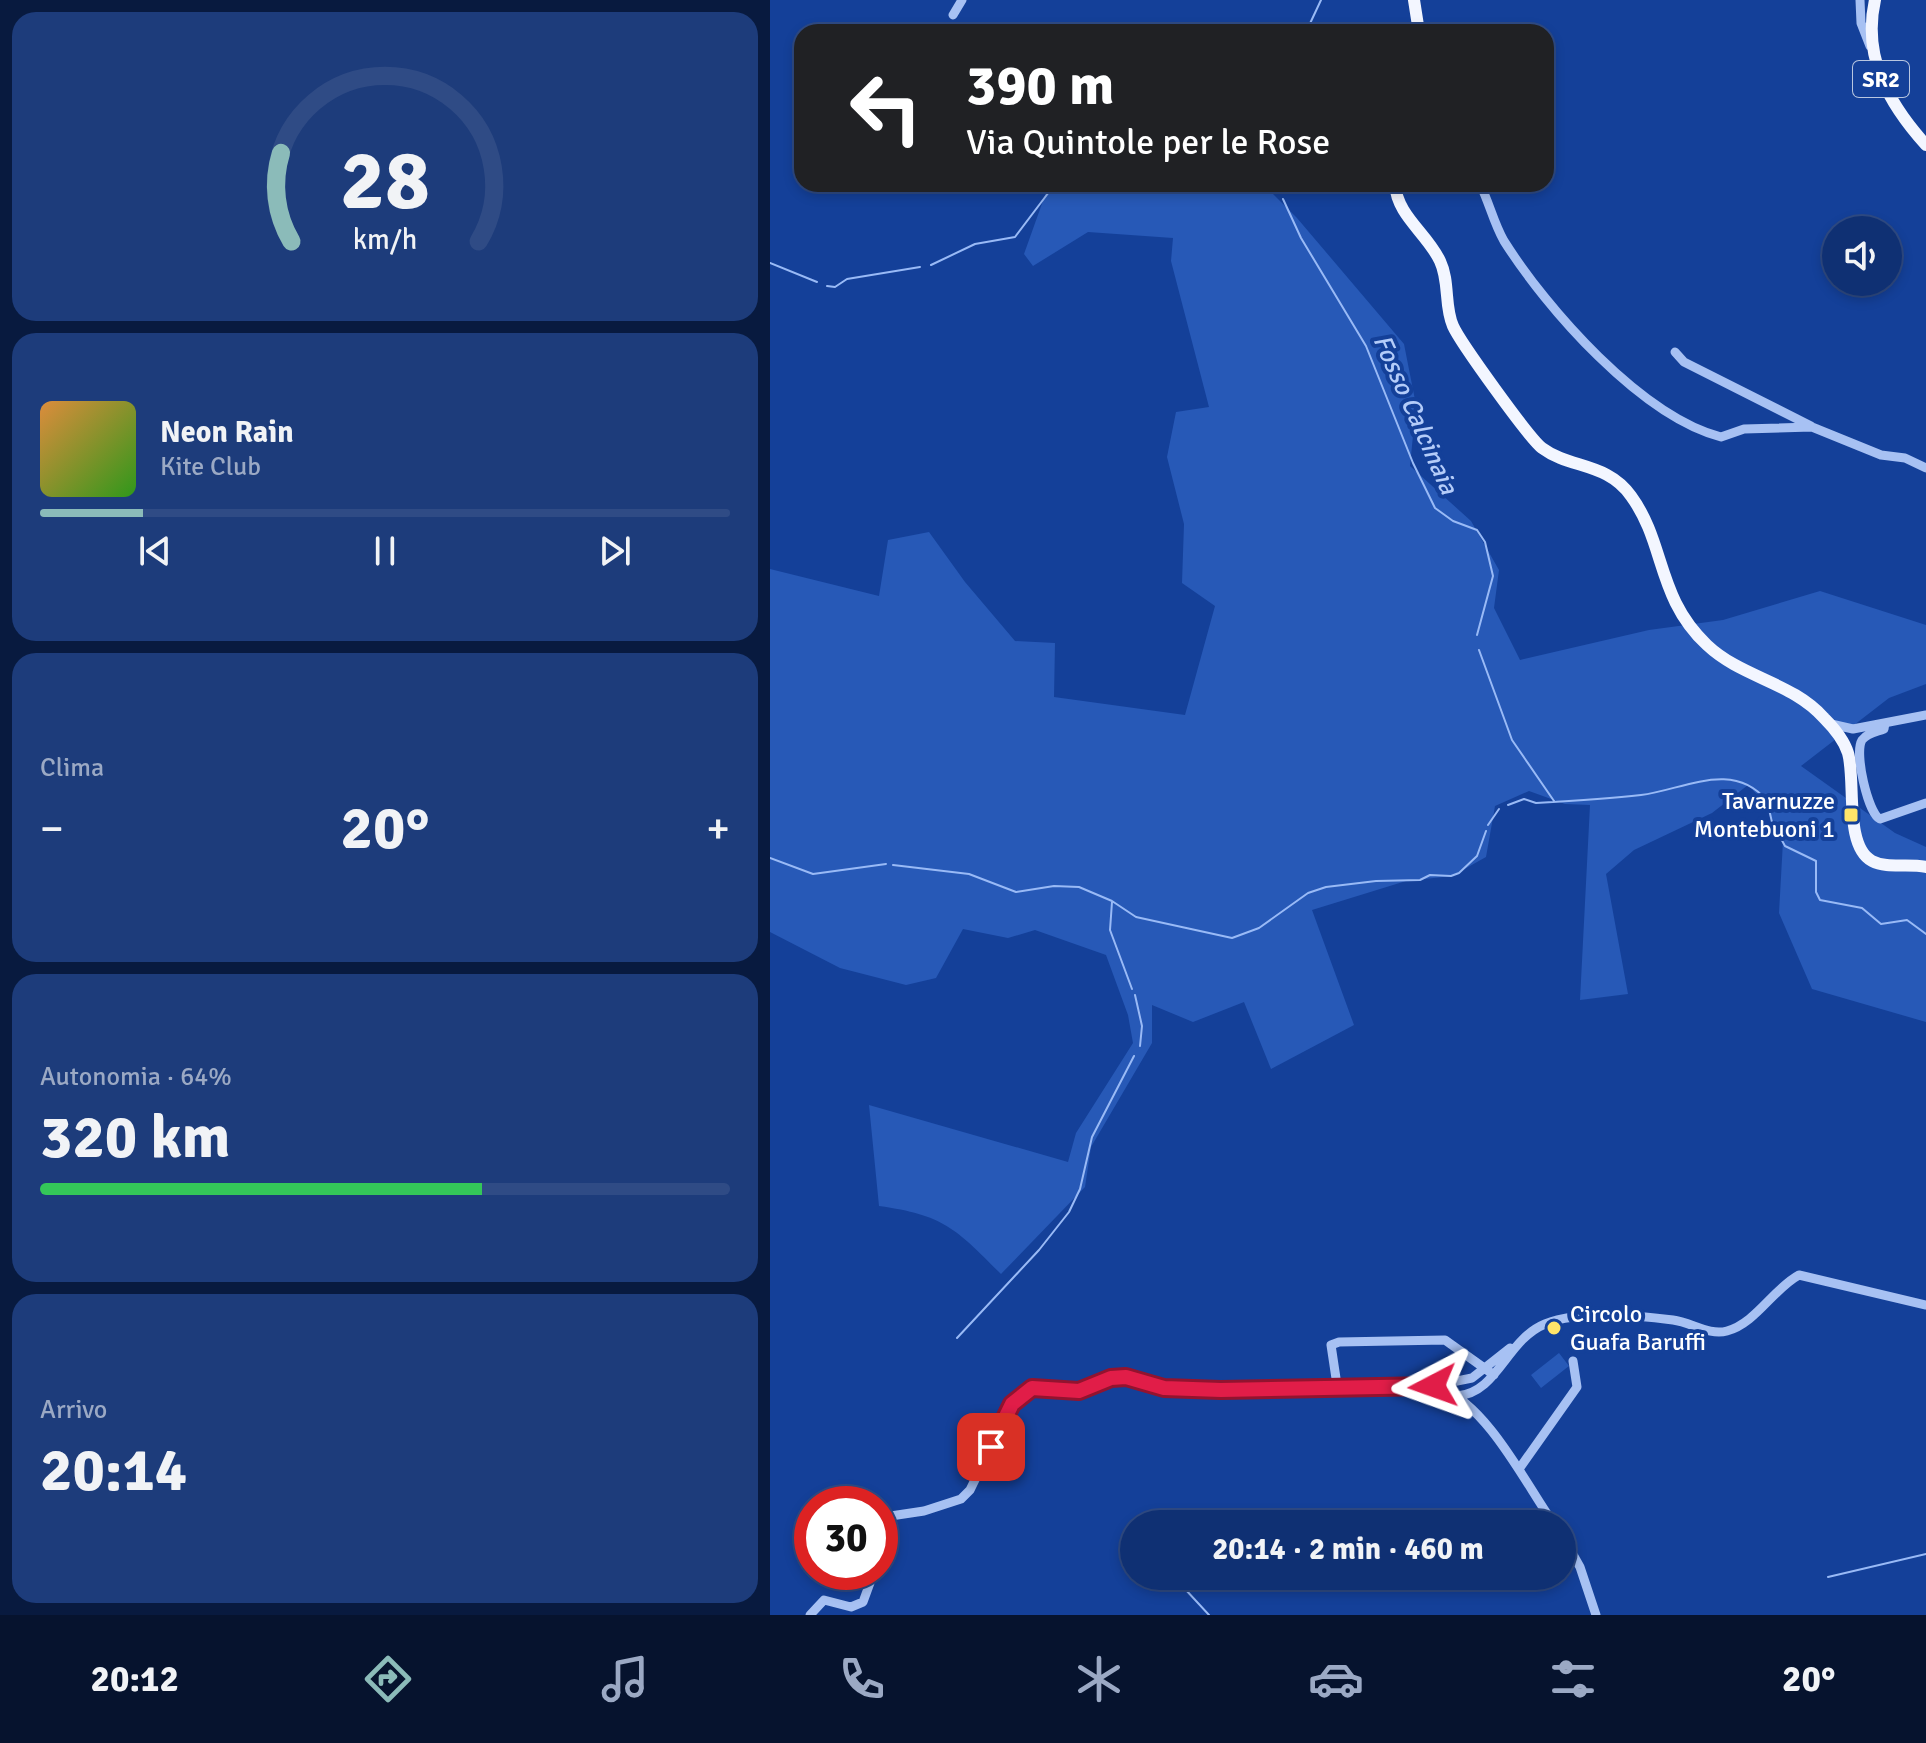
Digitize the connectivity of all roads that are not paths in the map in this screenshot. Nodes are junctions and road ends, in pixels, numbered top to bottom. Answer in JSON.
{"nodes":[{"id":1,"x":962,"y":0,"type":"edge"},
{"id":2,"x":1414,"y":0,"type":"edge"},
{"id":3,"x":1860,"y":0,"type":"edge"},
{"id":4,"x":1875,"y":0,"type":"edge"},
{"id":5,"x":953,"y":15,"type":"dead end"},
{"id":6,"x":1418,"y":24,"type":"edge"},
{"id":7,"x":1874,"y":53,"type":"junction"},
{"id":8,"x":1926,"y":145,"type":"edge"},
{"id":9,"x":1397,"y":192,"type":"edge"},
{"id":10,"x":1483,"y":192,"type":"edge"},
{"id":11,"x":1675,"y":352,"type":"dead end"},
{"id":12,"x":1812,"y":427,"type":"junction"},
{"id":13,"x":1926,"y":468,"type":"edge"},
{"id":14,"x":1926,"y":715,"type":"edge"},
{"id":15,"x":1885,"y":723,"type":"junction"},
{"id":16,"x":1851,"y":736,"type":"junction"},
{"id":17,"x":1859,"y":787,"type":"junction"},
{"id":18,"x":1926,"y":803,"type":"edge"},
{"id":19,"x":1926,"y":867,"type":"edge"},
{"id":20,"x":1926,"y":1305,"type":"edge"},
{"id":21,"x":1573,"y":1361,"type":"dead end"},
{"id":22,"x":1489,"y":1372,"type":"junction"},
{"id":23,"x":1463,"y":1381,"type":"junction"},
{"id":24,"x":1337,"y":1385,"type":"junction"},
{"id":25,"x":1433,"y":1386,"type":"junction"},
{"id":26,"x":1474,"y":1392,"type":"junction"},
{"id":27,"x":1457,"y":1396,"type":"junction"},
{"id":28,"x":1479,"y":1419,"type":"junction"},
{"id":29,"x":1519,"y":1469,"type":"junction"},
{"id":30,"x":1545,"y":1510,"type":"edge"},
{"id":31,"x":898,"y":1514,"type":"edge"},
{"id":32,"x":1576,"y":1560,"type":"edge"},
{"id":33,"x":867,"y":1590,"type":"edge"},
{"id":34,"x":863,"y":1602,"type":"junction"},
{"id":35,"x":810,"y":1615,"type":"edge"},
{"id":36,"x":866,"y":1615,"type":"edge"},
{"id":37,"x":1596,"y":1615,"type":"edge"}],
"edges":[{"from":1,"to":5,"type":"street"},
{"from":2,"to":6,"type":"main road"},
{"from":3,"to":7,"type":"street"},
{"from":4,"to":7,"type":"main road","number":"SR2"},
{"from":7,"to":8,"type":"main road","number":"SR2"},
{"from":9,"to":16,"type":"main road"},
{"from":10,"to":12,"type":"street"},
{"from":11,"to":12,"type":"street"},
{"from":12,"to":13,"type":"street"},
{"from":14,"to":15,"type":"street"},
{"from":15,"to":16,"type":"street"},
{"from":15,"to":17,"type":"street"},
{"from":16,"to":17,"type":"main road"},
{"from":17,"to":18,"type":"street"},
{"from":17,"to":19,"type":"main road"},
{"from":20,"to":22,"type":"street"},
{"from":21,"to":29,"type":"street"},
{"from":22,"to":23,"type":"street"},
{"from":22,"to":24,"type":"street"},
{"from":22,"to":26,"type":"street"},
{"from":23,"to":25,"type":"street"},
{"from":23,"to":26,"type":"street"},
{"from":23,"to":27,"type":"street"},
{"from":24,"to":25,"type":"street"},
{"from":24,"to":31,"type":"street"},
{"from":25,"to":27,"type":"street"},
{"from":26,"to":27,"type":"street"},
{"from":26,"to":28,"type":"street"},
{"from":27,"to":28,"type":"street"},
{"from":28,"to":29,"type":"street"},
{"from":29,"to":30,"type":"street"},
{"from":32,"to":37,"type":"street"},
{"from":33,"to":34,"type":"street"},
{"from":34,"to":35,"type":"street"},
{"from":34,"to":36,"type":"street"}]}
